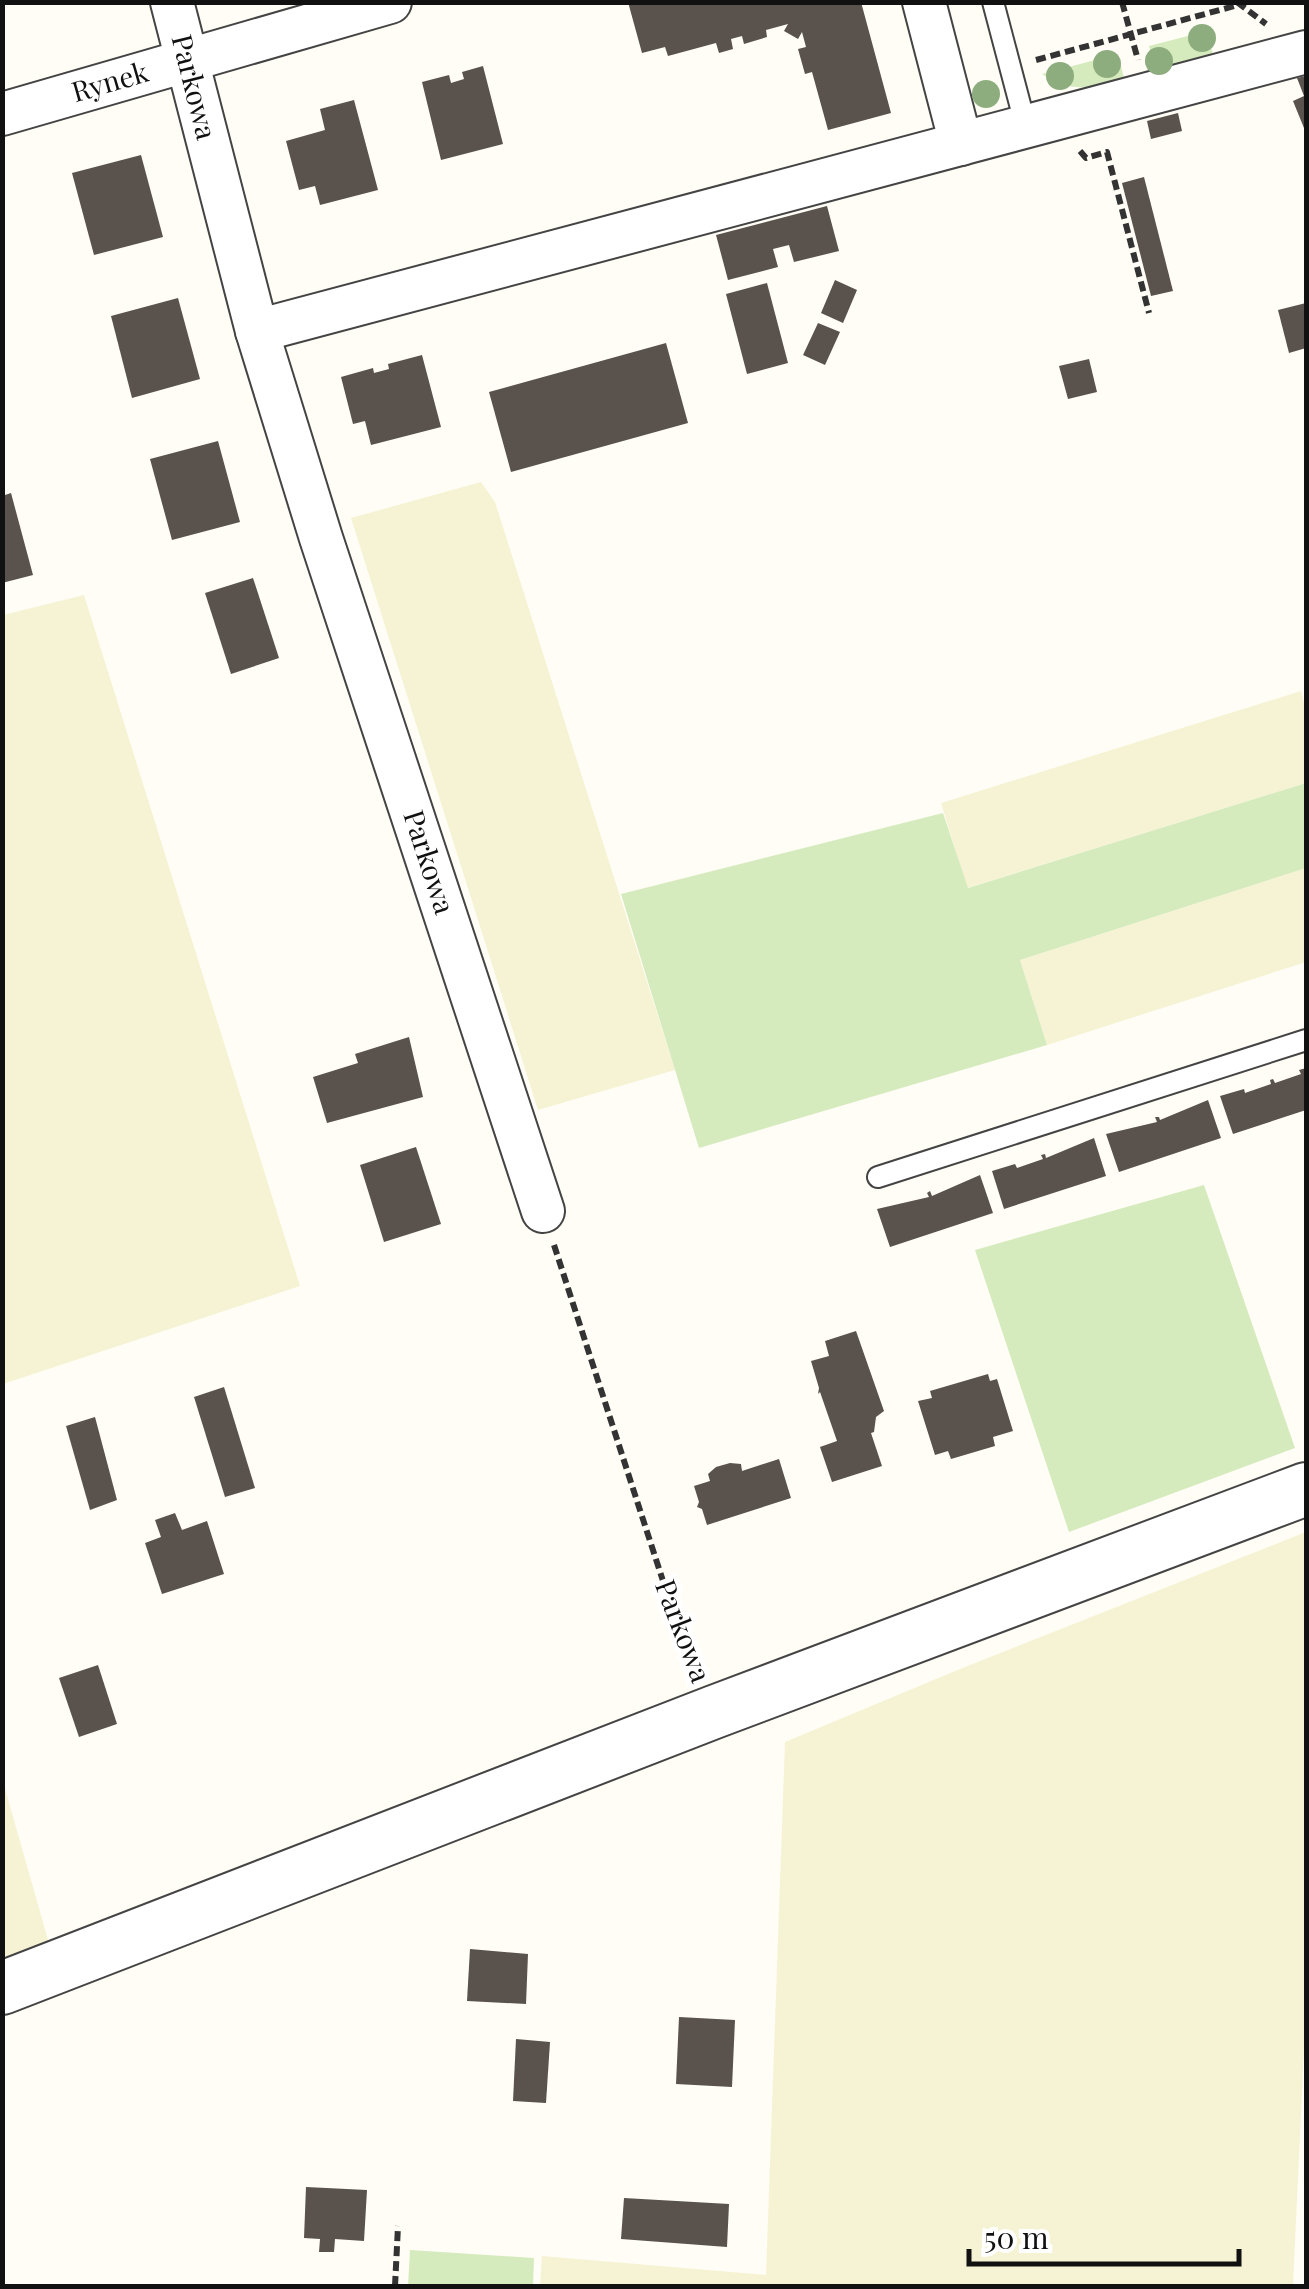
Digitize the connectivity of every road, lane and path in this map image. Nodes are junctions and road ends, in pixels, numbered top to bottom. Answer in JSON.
{"nodes":[{"id":1,"x":172,"y":2,"type":"edge"},
{"id":2,"x":390,"y":2,"type":"edge"},
{"id":3,"x":924,"y":2,"type":"edge"},
{"id":4,"x":993,"y":2,"type":"edge"},
{"id":5,"x":1122,"y":2,"type":"edge"},
{"id":6,"x":1238,"y":5,"type":"edge"},
{"id":7,"x":1130,"y":34,"type":"junction"},
{"id":8,"x":1306,"y":52,"type":"edge"},
{"id":9,"x":187,"y":59,"type":"junction"},
{"id":10,"x":1028,"y":62,"type":"dead end"},
{"id":11,"x":1142,"y":75,"type":"dead end"},
{"id":12,"x":2,"y":114,"type":"edge"},
{"id":13,"x":1026,"y":127,"type":"junction"},
{"id":14,"x":962,"y":144,"type":"junction"},
{"id":15,"x":1078,"y":144,"type":"dead end"},
{"id":16,"x":1149,"y":313,"type":"dead end"},
{"id":17,"x":257,"y":331,"type":"junction"},
{"id":18,"x":1306,"y":1040,"type":"edge"},
{"id":19,"x":878,"y":1176,"type":"dead end"},
{"id":20,"x":542,"y":1211,"type":"joint"},
{"id":21,"x":1306,"y":1489,"type":"edge"},
{"id":22,"x":714,"y":1712,"type":"junction"},
{"id":23,"x":2,"y":1988,"type":"edge"},
{"id":24,"x":398,"y":2226,"type":"dead end"},
{"id":25,"x":394,"y":2286,"type":"edge"}],
"edges":[{"from":1,"to":9,"type":"street","name":"Parkowa"},
{"from":2,"to":9,"type":"street","name":"Rynek"},
{"from":3,"to":14,"type":"street"},
{"from":4,"to":13,"type":"lane"},
{"from":5,"to":7,"type":"path"},
{"from":6,"to":7,"type":"path"},
{"from":7,"to":10,"type":"path"},
{"from":7,"to":11,"type":"path"},
{"from":8,"to":13,"type":"street"},
{"from":9,"to":12,"type":"street","name":"Rynek"},
{"from":9,"to":17,"type":"street","name":"Parkowa"},
{"from":13,"to":14,"type":"street"},
{"from":14,"to":17,"type":"street"},
{"from":15,"to":16,"type":"path"},
{"from":17,"to":20,"type":"street","name":"Parkowa"},
{"from":18,"to":19,"type":"lane"},
{"from":20,"to":22,"type":"path","name":"Parkowa"},
{"from":21,"to":22,"type":"street"},
{"from":22,"to":23,"type":"street"},
{"from":24,"to":25,"type":"path"}]}
